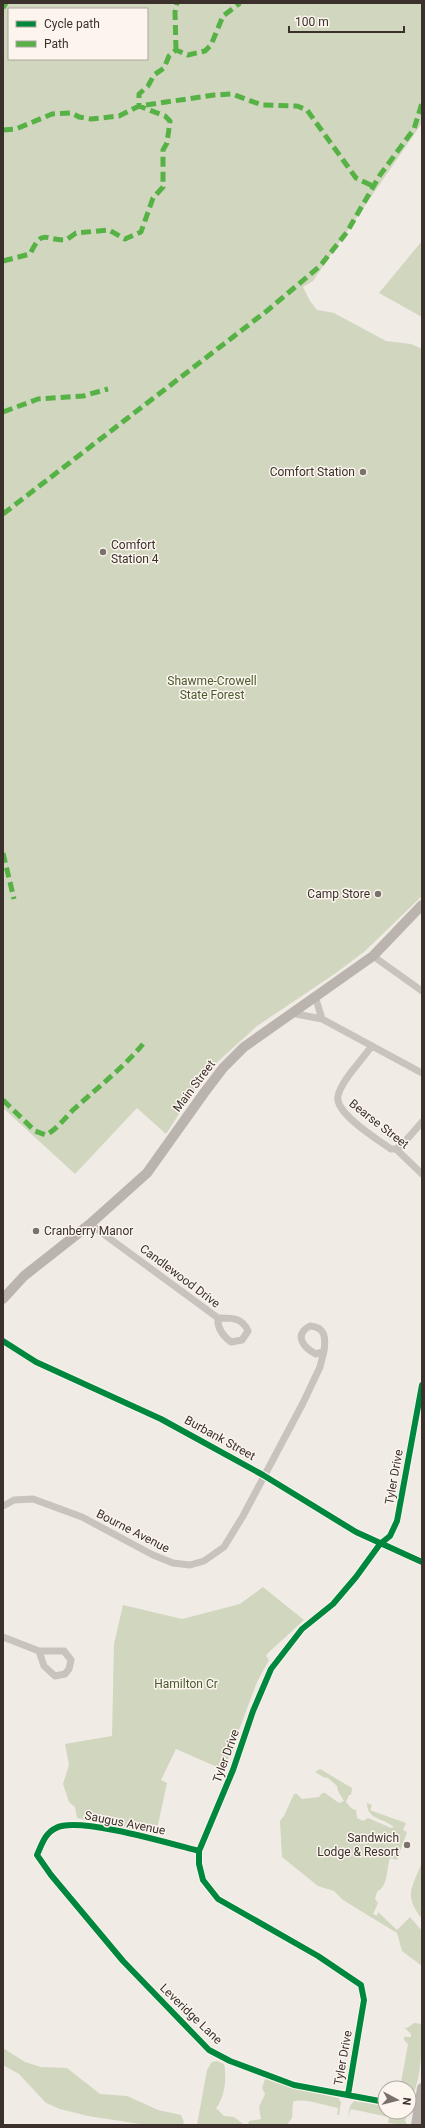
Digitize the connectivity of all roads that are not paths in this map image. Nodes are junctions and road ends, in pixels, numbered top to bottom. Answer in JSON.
{"nodes":[{"id":1,"x":422,"y":905,"type":"edge"},
{"id":2,"x":373,"y":956,"type":"junction"},
{"id":3,"x":422,"y":991,"type":"edge"},
{"id":4,"x":315,"y":996,"type":"junction"},
{"id":5,"x":291,"y":1013,"type":"junction"},
{"id":6,"x":322,"y":1019,"type":"junction"},
{"id":7,"x":371,"y":1047,"type":"junction"},
{"id":8,"x":422,"y":1073,"type":"edge"},
{"id":9,"x":422,"y":1122,"type":"edge"},
{"id":10,"x":396,"y":1149,"type":"junction"},
{"id":11,"x":422,"y":1174,"type":"edge"},
{"id":12,"x":90,"y":1224,"type":"junction"},
{"id":13,"x":3,"y":1299,"type":"edge"},
{"id":14,"x":218,"y":1318,"type":"dead end"},
{"id":15,"x":3,"y":1341,"type":"edge"},
{"id":16,"x":324,"y":1350,"type":"dead end"},
{"id":17,"x":422,"y":1385,"type":"edge"},
{"id":18,"x":263,"y":1475,"type":"junction"},
{"id":19,"x":3,"y":1506,"type":"edge"},
{"id":20,"x":380,"y":1544,"type":"junction"},
{"id":21,"x":422,"y":1562,"type":"edge"},
{"id":22,"x":3,"y":1637,"type":"edge"},
{"id":23,"x":39,"y":1652,"type":"junction"},
{"id":24,"x":199,"y":1851,"type":"junction"},
{"id":25,"x":38,"y":1855,"type":"joint"},
{"id":26,"x":422,"y":2088,"type":"edge"},
{"id":27,"x":348,"y":2095,"type":"junction"},
{"id":28,"x":377,"y":2100,"type":"edge"},
{"id":29,"x":417,"y":2100,"type":"edge"}],
"edges":[{"from":1,"to":2,"type":"main road","name":"Main Street"},
{"from":2,"to":3,"type":"street"},
{"from":2,"to":4,"type":"main road","name":"Main Street"},
{"from":4,"to":5,"type":"main road","name":"Main Street"},
{"from":4,"to":6,"type":"street"},
{"from":5,"to":6,"type":"street"},
{"from":5,"to":12,"type":"main road","name":"Main Street"},
{"from":6,"to":7,"type":"street"},
{"from":7,"to":8,"type":"street"},
{"from":7,"to":10,"type":"street","name":"Bearse Street"},
{"from":9,"to":10,"type":"street"},
{"from":10,"to":11,"type":"street","name":"Bearse Street"},
{"from":12,"to":13,"type":"main road","name":"Main Street"},
{"from":12,"to":14,"type":"street","name":"Candlewood Drive"},
{"from":15,"to":18,"type":"street","name":"Burbank Street"},
{"from":16,"to":18,"type":"street","name":"Bourne Avenue"},
{"from":17,"to":20,"type":"street","name":"Tyler Drive"},
{"from":18,"to":19,"type":"street","name":"Bourne Avenue"},
{"from":18,"to":20,"type":"street","name":"Burbank Street"},
{"from":20,"to":21,"type":"street","name":"Burbank Street"},
{"from":20,"to":24,"type":"street","name":"Tyler Drive"},
{"from":22,"to":23,"type":"street"},
{"from":23,"to":23,"type":"street"},
{"from":24,"to":25,"type":"street","name":"Saugus Avenue"},
{"from":24,"to":27,"type":"street","name":"Tyler Drive"},
{"from":25,"to":27,"type":"street","name":"Leveridge Lane"},
{"from":26,"to":29,"type":"main road"},
{"from":27,"to":28,"type":"street","name":"Leveridge Lane"}]}
